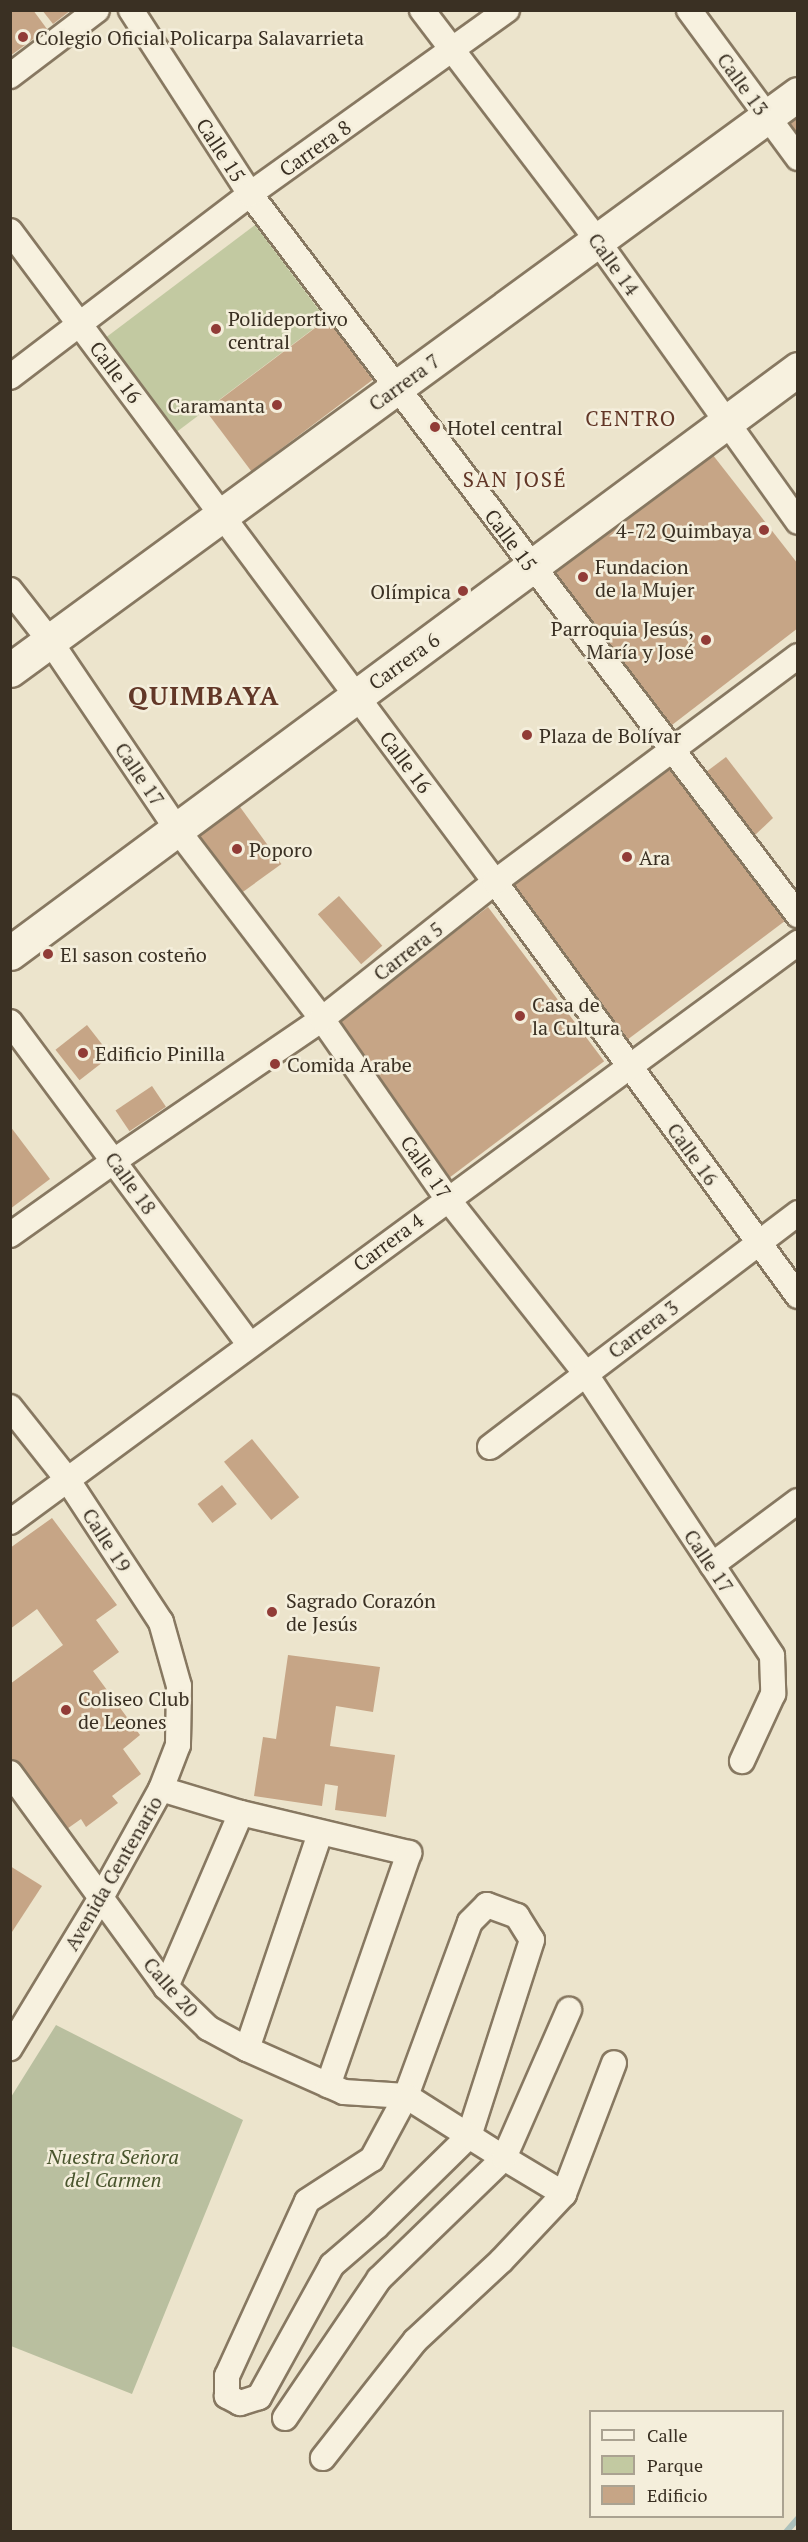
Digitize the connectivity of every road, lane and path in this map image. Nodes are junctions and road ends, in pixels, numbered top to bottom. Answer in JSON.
{"nodes":[{"id":1,"x":97,"y":10,"type":"edge"},
{"id":2,"x":131,"y":10,"type":"edge"},
{"id":3,"x":422,"y":10,"type":"edge"},
{"id":4,"x":507,"y":10,"type":"edge"},
{"id":5,"x":689,"y":10,"type":"edge"},
{"id":6,"x":453,"y":50,"type":"junction"},
{"id":7,"x":10,"y":76,"type":"edge"},
{"id":8,"x":798,"y":94,"type":"edge"},
{"id":9,"x":767,"y":116,"type":"junction"},
{"id":10,"x":798,"y":158,"type":"edge"},
{"id":11,"x":250,"y":194,"type":"junction"},
{"id":12,"x":10,"y":231,"type":"edge"},
{"id":13,"x":597,"y":240,"type":"junction"},
{"id":14,"x":81,"y":325,"type":"junction"},
{"id":15,"x":798,"y":369,"type":"edge"},
{"id":16,"x":10,"y":377,"type":"edge"},
{"id":17,"x":396,"y":387,"type":"junction"},
{"id":18,"x":727,"y":421,"type":"junction"},
{"id":19,"x":224,"y":515,"type":"junction"},
{"id":20,"x":798,"y":522,"type":"edge"},
{"id":21,"x":532,"y":567,"type":"junction"},
{"id":22,"x":10,"y":590,"type":"edge"},
{"id":23,"x":50,"y":640,"type":"junction"},
{"id":24,"x":798,"y":656,"type":"edge"},
{"id":25,"x":10,"y":670,"type":"edge"},
{"id":26,"x":357,"y":696,"type":"junction"},
{"id":27,"x":673,"y":749,"type":"junction"},
{"id":28,"x":176,"y":828,"type":"junction"},
{"id":29,"x":495,"y":882,"type":"junction"},
{"id":30,"x":798,"y":915,"type":"edge"},
{"id":31,"x":798,"y":943,"type":"edge"},
{"id":32,"x":10,"y":953,"type":"edge"},
{"id":33,"x":322,"y":1019,"type":"junction"},
{"id":34,"x":10,"y":1022,"type":"edge"},
{"id":35,"x":629,"y":1066,"type":"junction"},
{"id":36,"x":114,"y":1161,"type":"junction"},
{"id":37,"x":447,"y":1198,"type":"junction"},
{"id":38,"x":798,"y":1213,"type":"edge"},
{"id":39,"x":10,"y":1235,"type":"edge"},
{"id":40,"x":758,"y":1243,"type":"junction"},
{"id":41,"x":798,"y":1296,"type":"edge"},
{"id":42,"x":250,"y":1345,"type":"junction"},
{"id":43,"x":585,"y":1373,"type":"junction"},
{"id":44,"x":10,"y":1407,"type":"edge"},
{"id":45,"x":490,"y":1447,"type":"dead end"},
{"id":46,"x":67,"y":1479,"type":"junction"},
{"id":47,"x":798,"y":1502,"type":"edge"},
{"id":48,"x":10,"y":1522,"type":"edge"},
{"id":49,"x":711,"y":1565,"type":"junction"},
{"id":50,"x":179,"y":1686,"type":"joint"},
{"id":51,"x":742,"y":1761,"type":"dead end"},
{"id":52,"x":10,"y":1773,"type":"edge"},
{"id":53,"x":161,"y":1789,"type":"junction"},
{"id":54,"x":241,"y":1813,"type":"junction"},
{"id":55,"x":320,"y":1833,"type":"junction"},
{"id":56,"x":102,"y":1896,"type":"junction"},
{"id":57,"x":166,"y":1988,"type":"junction"},
{"id":58,"x":569,"y":2010,"type":"dead end"},
{"id":59,"x":10,"y":2048,"type":"edge"},
{"id":60,"x":247,"y":2049,"type":"junction"},
{"id":61,"x":614,"y":2063,"type":"dead end"},
{"id":62,"x":328,"y":2085,"type":"junction"},
{"id":63,"x":406,"y":2096,"type":"junction"},
{"id":64,"x":469,"y":2136,"type":"junction"},
{"id":65,"x":504,"y":2158,"type":"junction"},
{"id":66,"x":564,"y":2194,"type":"junction"},
{"id":67,"x":285,"y":2418,"type":"dead end"},
{"id":68,"x":323,"y":2457,"type":"dead end"}],
"edges":[{"from":1,"to":7,"type":"street"},
{"from":2,"to":11,"type":"street","name":"Calle 15"},
{"from":3,"to":6,"type":"street","name":"Calle 14"},
{"from":4,"to":6,"type":"street","name":"Carrera 8"},
{"from":5,"to":9,"type":"street","name":"Calle 13"},
{"from":6,"to":11,"type":"street","name":"Carrera 8"},
{"from":6,"to":13,"type":"street","name":"Calle 14"},
{"from":8,"to":9,"type":"main road","name":"Carrera 7"},
{"from":9,"to":10,"type":"street","name":"Calle 13"},
{"from":9,"to":13,"type":"main road","name":"Carrera 7"},
{"from":11,"to":14,"type":"street","name":"Carrera 8"},
{"from":11,"to":17,"type":"street","name":"Calle 15"},
{"from":12,"to":14,"type":"street","name":"Calle 16"},
{"from":13,"to":17,"type":"main road","name":"Carrera 7"},
{"from":13,"to":18,"type":"street","name":"Calle 14"},
{"from":14,"to":16,"type":"street","name":"Carrera 8"},
{"from":14,"to":19,"type":"street","name":"Calle 16"},
{"from":15,"to":18,"type":"main road","name":"Carrera 6"},
{"from":17,"to":19,"type":"main road","name":"Carrera 7"},
{"from":17,"to":21,"type":"street","name":"Calle 15"},
{"from":18,"to":20,"type":"street","name":"Calle 14"},
{"from":18,"to":21,"type":"main road","name":"Carrera 6"},
{"from":19,"to":23,"type":"main road","name":"Carrera 7"},
{"from":19,"to":26,"type":"street","name":"Calle 16"},
{"from":21,"to":26,"type":"main road","name":"Carrera 6"},
{"from":21,"to":27,"type":"street","name":"Calle 15"},
{"from":22,"to":23,"type":"street","name":"Calle 17"},
{"from":23,"to":25,"type":"main road","name":"Carrera 7"},
{"from":23,"to":28,"type":"street","name":"Calle 17"},
{"from":24,"to":27,"type":"street","name":"Carrera 5"},
{"from":26,"to":28,"type":"main road","name":"Carrera 6"},
{"from":26,"to":29,"type":"street","name":"Calle 16"},
{"from":27,"to":29,"type":"street","name":"Carrera 5"},
{"from":27,"to":30,"type":"street","name":"Calle 15"},
{"from":28,"to":32,"type":"main road","name":"Carrera 6"},
{"from":28,"to":33,"type":"street","name":"Calle 17"},
{"from":29,"to":33,"type":"street","name":"Carrera 5"},
{"from":29,"to":35,"type":"street","name":"Calle 16"},
{"from":31,"to":35,"type":"street","name":"Carrera 4"},
{"from":33,"to":36,"type":"street","name":"Carrera 5"},
{"from":33,"to":37,"type":"street","name":"Calle 17"},
{"from":34,"to":36,"type":"street","name":"Calle 18"},
{"from":35,"to":37,"type":"street","name":"Carrera 4"},
{"from":35,"to":40,"type":"street","name":"Calle 16"},
{"from":36,"to":39,"type":"street","name":"Carrera 5"},
{"from":36,"to":42,"type":"street","name":"Calle 18"},
{"from":37,"to":42,"type":"street","name":"Carrera 4"},
{"from":37,"to":43,"type":"street","name":"Calle 17"},
{"from":38,"to":40,"type":"street","name":"Carrera 3"},
{"from":40,"to":41,"type":"street","name":"Calle 16"},
{"from":40,"to":43,"type":"street","name":"Carrera 3"},
{"from":42,"to":46,"type":"street","name":"Carrera 4"},
{"from":43,"to":45,"type":"street","name":"Carrera 3"},
{"from":43,"to":49,"type":"street","name":"Calle 17"},
{"from":44,"to":46,"type":"street","name":"Calle 19"},
{"from":46,"to":48,"type":"street","name":"Carrera 4"},
{"from":46,"to":50,"type":"street","name":"Calle 19"},
{"from":47,"to":49,"type":"street"},
{"from":49,"to":51,"type":"street","name":"Calle 17"},
{"from":50,"to":53,"type":"street","name":"Avenida Centenario"},
{"from":52,"to":56,"type":"street","name":"Calle 20"},
{"from":53,"to":54,"type":"street"},
{"from":53,"to":56,"type":"street","name":"Avenida Centenario"},
{"from":54,"to":55,"type":"street"},
{"from":54,"to":57,"type":"street"},
{"from":55,"to":60,"type":"street"},
{"from":55,"to":62,"type":"street"},
{"from":56,"to":57,"type":"street","name":"Calle 20"},
{"from":56,"to":59,"type":"street","name":"Avenida Centenario"},
{"from":57,"to":60,"type":"street","name":"Calle 20"},
{"from":58,"to":65,"type":"street"},
{"from":60,"to":62,"type":"street","name":"Calle 20"},
{"from":61,"to":66,"type":"street"},
{"from":62,"to":63,"type":"street","name":"Calle 20"},
{"from":63,"to":64,"type":"street"},
{"from":63,"to":64,"type":"street"},
{"from":63,"to":64,"type":"street"},
{"from":64,"to":65,"type":"street"},
{"from":65,"to":66,"type":"street"},
{"from":65,"to":67,"type":"street"},
{"from":66,"to":68,"type":"street"}]}
